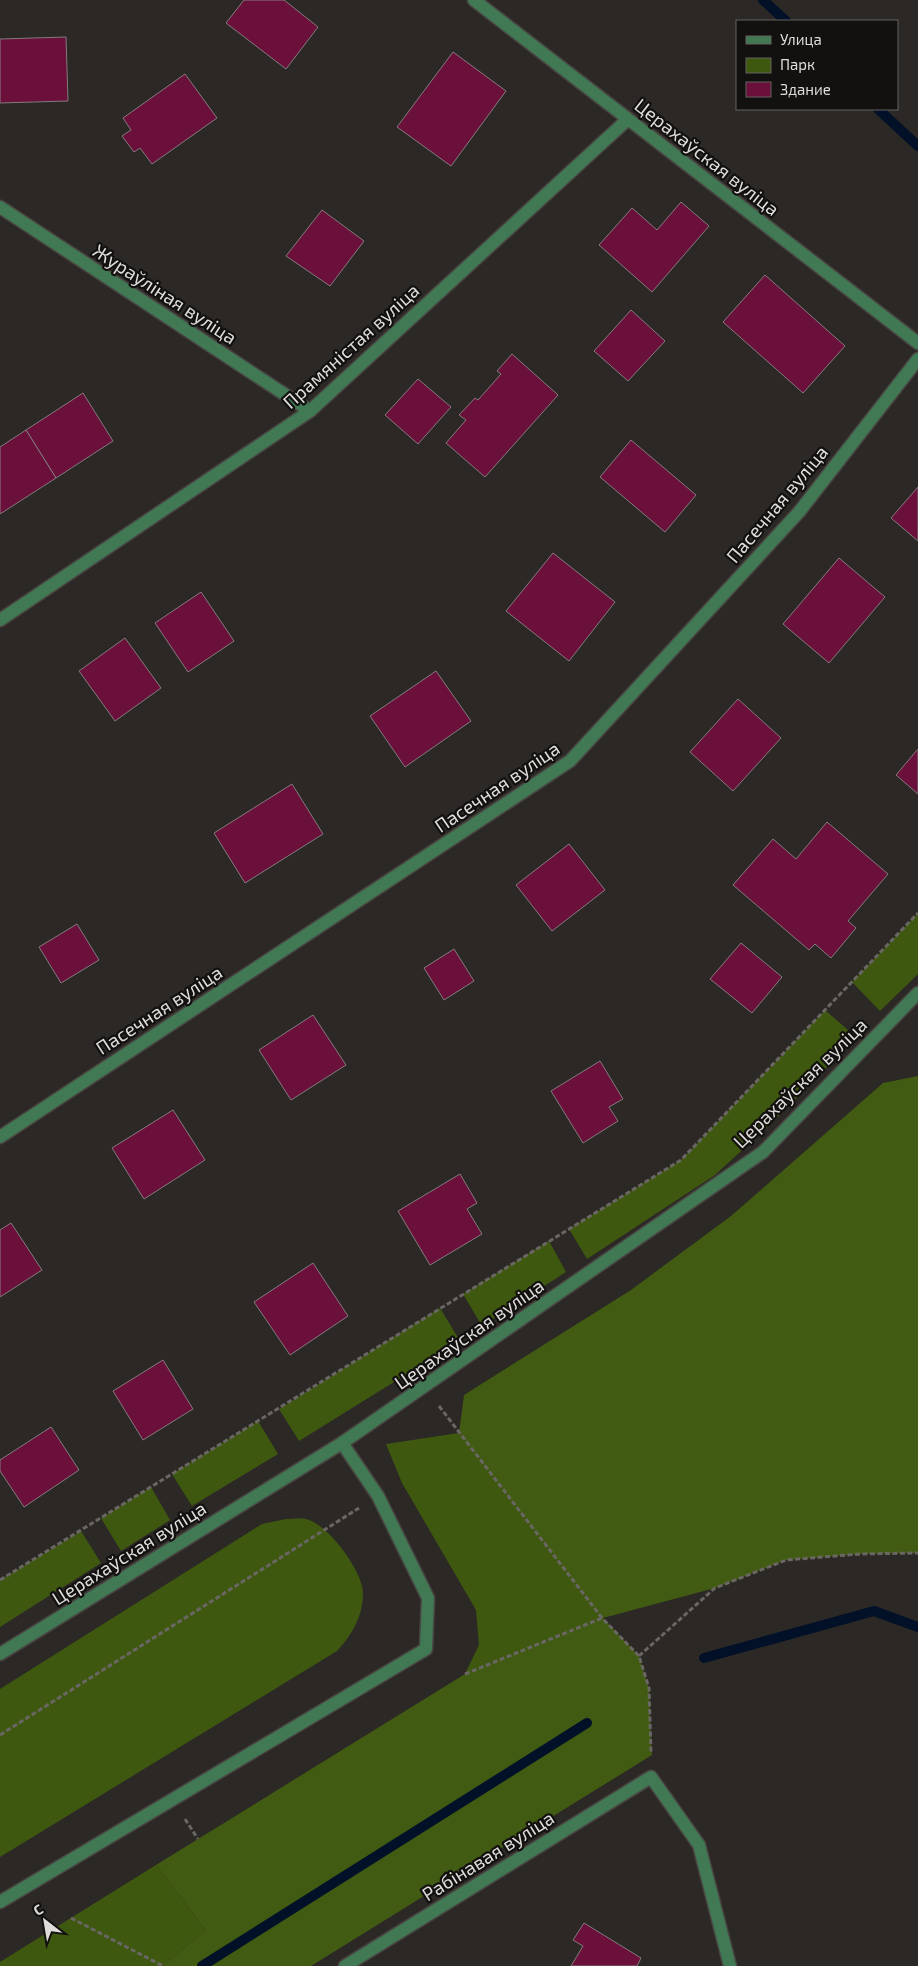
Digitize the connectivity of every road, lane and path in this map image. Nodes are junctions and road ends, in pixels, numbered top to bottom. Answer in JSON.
{"nodes":[{"id":1,"x":474,"y":0,"type":"edge"},
{"id":2,"x":627,"y":120,"type":"junction"},
{"id":3,"x":0,"y":207,"type":"edge"},
{"id":4,"x":918,"y":343,"type":"edge"},
{"id":5,"x":918,"y":359,"type":"edge"},
{"id":6,"x":310,"y":411,"type":"junction"},
{"id":7,"x":0,"y":620,"type":"edge"},
{"id":8,"x":918,"y":913,"type":"edge"},
{"id":9,"x":918,"y":993,"type":"edge"},
{"id":10,"x":0,"y":1137,"type":"edge"},
{"id":11,"x":424,"y":1388,"type":"junction"},
{"id":12,"x":342,"y":1443,"type":"junction"},
{"id":13,"x":378,"y":1496,"type":"junction"},
{"id":14,"x":918,"y":1553,"type":"edge"},
{"id":15,"x":0,"y":1580,"type":"edge"},
{"id":16,"x":602,"y":1618,"type":"junction"},
{"id":17,"x":0,"y":1654,"type":"edge"},
{"id":18,"x":639,"y":1656,"type":"junction"},
{"id":19,"x":465,"y":1674,"type":"dead end"},
{"id":20,"x":0,"y":1735,"type":"edge"},
{"id":21,"x":651,"y":1778,"type":"junction"},
{"id":22,"x":0,"y":1902,"type":"edge"},
{"id":23,"x":71,"y":1918,"type":"dead end"},
{"id":24,"x":163,"y":1966,"type":"edge"},
{"id":25,"x":345,"y":1966,"type":"edge"},
{"id":26,"x":730,"y":1966,"type":"edge"}],
"edges":[{"from":1,"to":2,"type":"street","name":"Церахаўская вуліца"},
{"from":2,"to":4,"type":"street","name":"Церахаўская вуліца"},
{"from":2,"to":6,"type":"street","name":"Прамяністая вуліца"},
{"from":3,"to":6,"type":"street","name":"Жураўліная вуліца"},
{"from":5,"to":10,"type":"street","name":"Пасечная вуліца"},
{"from":6,"to":7,"type":"street","name":"Прамяністая вуліца"},
{"from":8,"to":15,"type":"path"},
{"from":9,"to":11,"type":"street","name":"Церахаўская вуліца"},
{"from":11,"to":12,"type":"street","name":"Церахаўская вуліца"},
{"from":11,"to":16,"type":"path"},
{"from":12,"to":13,"type":"street"},
{"from":12,"to":17,"type":"street","name":"Церахаўская вуліца"},
{"from":13,"to":20,"type":"path"},
{"from":13,"to":22,"type":"street"},
{"from":14,"to":18,"type":"path"},
{"from":16,"to":18,"type":"path"},
{"from":16,"to":19,"type":"path"},
{"from":18,"to":21,"type":"path"},
{"from":21,"to":25,"type":"street","name":"Рабінавая вуліца"},
{"from":21,"to":26,"type":"street"},
{"from":23,"to":24,"type":"path"}]}
